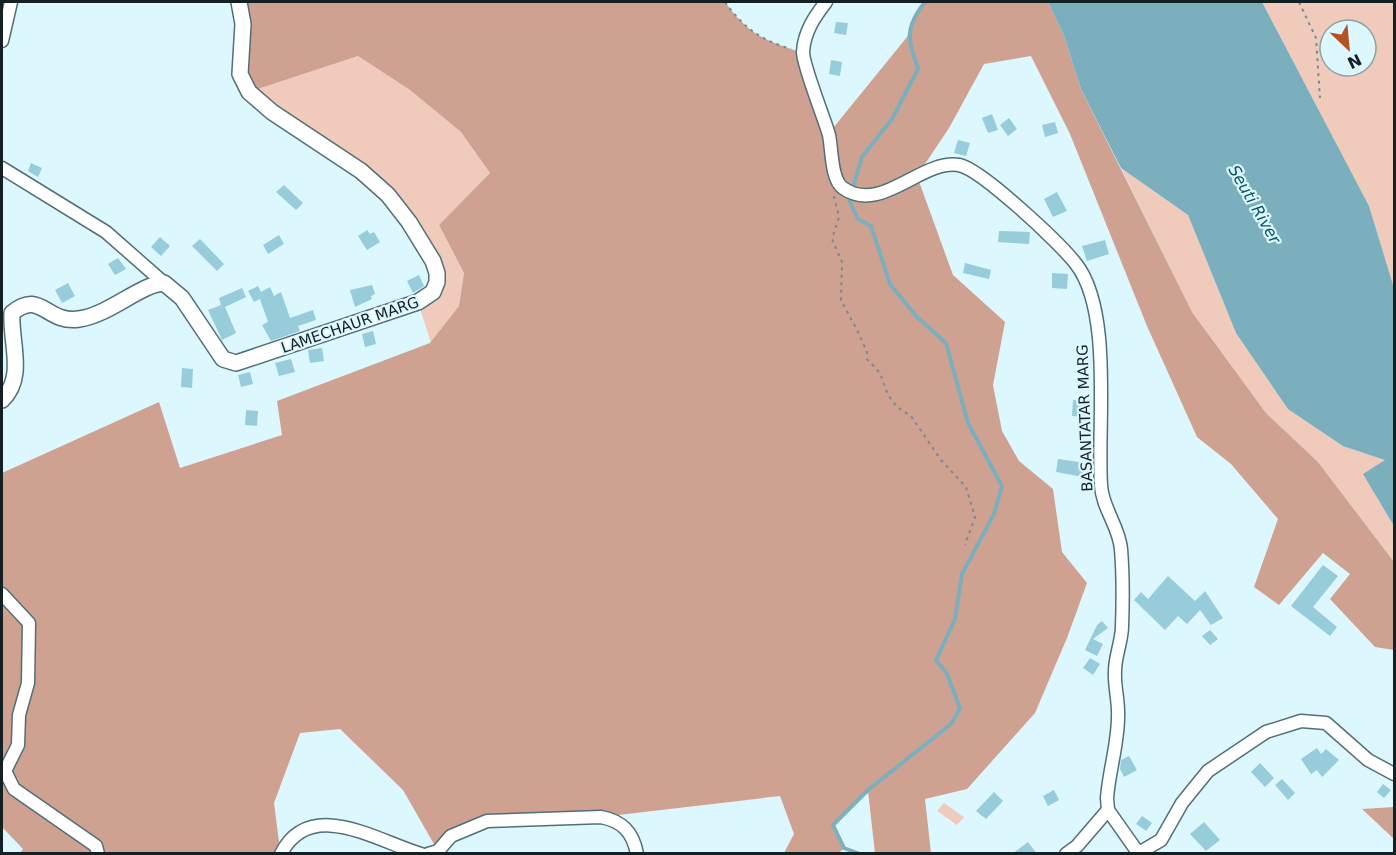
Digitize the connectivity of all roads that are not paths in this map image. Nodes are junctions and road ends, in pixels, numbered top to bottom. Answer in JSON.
{"nodes":[{"id":1,"x":11,"y":2,"type":"edge"},
{"id":2,"x":239,"y":2,"type":"edge"},
{"id":3,"x":826,"y":2,"type":"edge"},
{"id":4,"x":2,"y":41,"type":"edge"},
{"id":5,"x":2,"y":168,"type":"edge"},
{"id":6,"x":164,"y":283,"type":"junction"},
{"id":7,"x":2,"y":400,"type":"edge"},
{"id":8,"x":2,"y":594,"type":"edge"},
{"id":9,"x":1395,"y":774,"type":"edge"},
{"id":10,"x":1108,"y":810,"type":"junction"},
{"id":11,"x":1139,"y":853,"type":"edge"},
{"id":12,"x":98,"y":854,"type":"edge"},
{"id":13,"x":281,"y":854,"type":"edge"},
{"id":14,"x":421,"y":854,"type":"edge"},
{"id":15,"x":428,"y":854,"type":"edge"},
{"id":16,"x":637,"y":854,"type":"edge"},
{"id":17,"x":1066,"y":854,"type":"edge"}],
"edges":[{"from":1,"to":4,"type":"street"},
{"from":2,"to":6,"type":"street","name":"LAMECHAUR MARG"},
{"from":3,"to":10,"type":"street","name":"BASANTATAR MARG"},
{"from":5,"to":6,"type":"street","name":"LAMECHAUR MARG"},
{"from":6,"to":7,"type":"street"},
{"from":8,"to":12,"type":"street"},
{"from":9,"to":11,"type":"street"},
{"from":10,"to":11,"type":"street"},
{"from":10,"to":17,"type":"street"},
{"from":13,"to":14,"type":"street"},
{"from":15,"to":16,"type":"street"}]}
